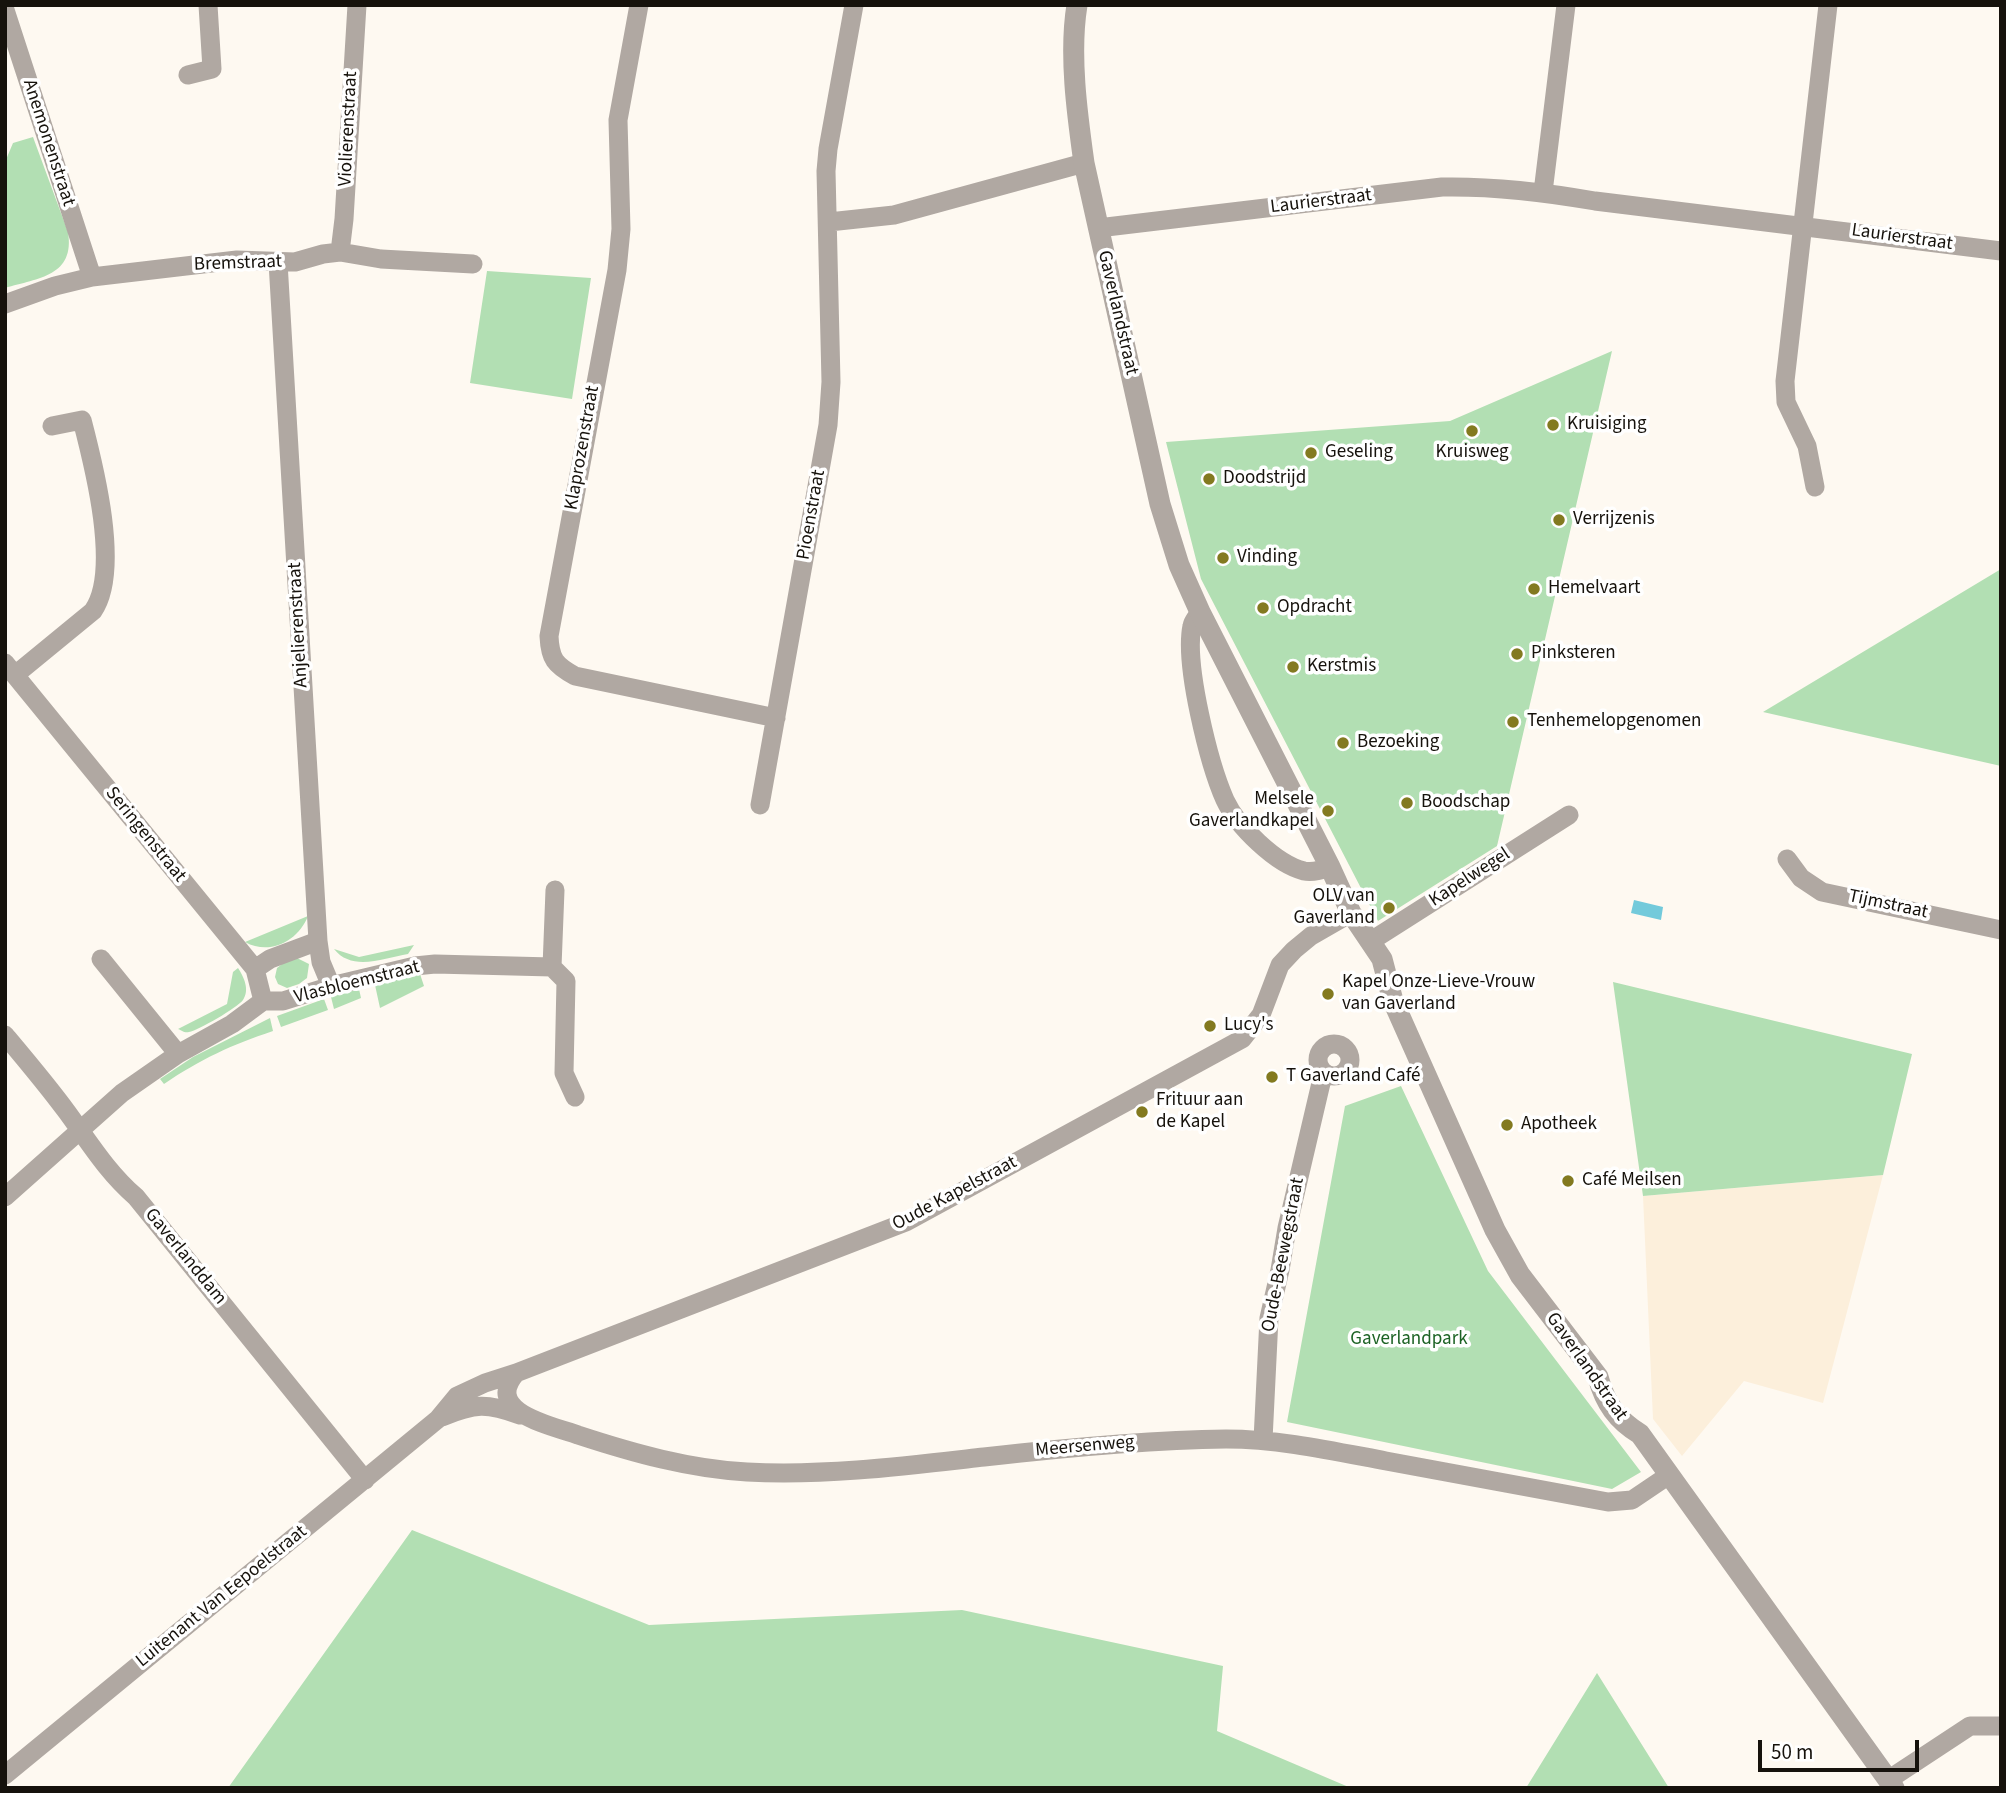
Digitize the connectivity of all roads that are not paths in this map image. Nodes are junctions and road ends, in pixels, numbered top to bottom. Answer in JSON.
{"nodes":[{"id":1,"x":208,"y":5,"type":"edge"},
{"id":2,"x":357,"y":5,"type":"edge"},
{"id":3,"x":639,"y":5,"type":"edge"},
{"id":4,"x":854,"y":5,"type":"edge"},
{"id":5,"x":1077,"y":5,"type":"edge"},
{"id":6,"x":1566,"y":5,"type":"edge"},
{"id":7,"x":1828,"y":5,"type":"edge"},
{"id":8,"x":5,"y":10,"type":"edge"},
{"id":9,"x":188,"y":75,"type":"dead end"},
{"id":10,"x":1084,"y":163,"type":"junction"},
{"id":11,"x":1544,"y":191,"type":"junction"},
{"id":12,"x":828,"y":222,"type":"junction"},
{"id":13,"x":1804,"y":225,"type":"junction"},
{"id":14,"x":1098,"y":228,"type":"junction"},
{"id":15,"x":2001,"y":251,"type":"edge"},
{"id":16,"x":340,"y":252,"type":"junction"},
{"id":17,"x":278,"y":262,"type":"junction"},
{"id":18,"x":473,"y":264,"type":"dead end"},
{"id":19,"x":92,"y":277,"type":"junction"},
{"id":20,"x":5,"y":304,"type":"edge"},
{"id":21,"x":52,"y":426,"type":"dead end"},
{"id":22,"x":1815,"y":487,"type":"dead end"},
{"id":23,"x":1200,"y":612,"type":"junction"},
{"id":24,"x":10,"y":669,"type":"edge"},
{"id":25,"x":776,"y":718,"type":"junction"},
{"id":26,"x":760,"y":805,"type":"dead end"},
{"id":27,"x":1569,"y":815,"type":"dead end"},
{"id":28,"x":1787,"y":859,"type":"dead end"},
{"id":29,"x":1330,"y":867,"type":"junction"},
{"id":30,"x":555,"y":890,"type":"dead end"},
{"id":31,"x":1351,"y":913,"type":"junction"},
{"id":32,"x":2001,"y":930,"type":"edge"},
{"id":33,"x":318,"y":941,"type":"junction"},
{"id":34,"x":1371,"y":942,"type":"junction"},
{"id":35,"x":101,"y":959,"type":"dead end"},
{"id":36,"x":552,"y":968,"type":"junction"},
{"id":37,"x":255,"y":969,"type":"junction"},
{"id":38,"x":331,"y":986,"type":"junction"},
{"id":39,"x":263,"y":1001,"type":"junction"},
{"id":40,"x":5,"y":1035,"type":"edge"},
{"id":41,"x":178,"y":1054,"type":"junction"},
{"id":42,"x":1326,"y":1073,"type":"dead end"},
{"id":43,"x":575,"y":1097,"type":"dead end"},
{"id":44,"x":80,"y":1130,"type":"junction"},
{"id":45,"x":5,"y":1197,"type":"edge"},
{"id":46,"x":516,"y":1373,"type":"junction"},
{"id":47,"x":526,"y":1418,"type":"junction"},
{"id":48,"x":438,"y":1419,"type":"junction"},
{"id":49,"x":1264,"y":1440,"type":"junction"},
{"id":50,"x":1669,"y":1475,"type":"junction"},
{"id":51,"x":365,"y":1480,"type":"junction"},
{"id":52,"x":2001,"y":1726,"type":"edge"},
{"id":53,"x":5,"y":1775,"type":"edge"},
{"id":54,"x":1891,"y":1784,"type":"edge"}],
"edges":[{"from":1,"to":9,"type":"street"},
{"from":2,"to":16,"type":"street","name":"Violierenstraat"},
{"from":3,"to":25,"type":"street","name":"Klaprozenstraat"},
{"from":4,"to":12,"type":"street","name":"Pioenstraat"},
{"from":5,"to":10,"type":"street","name":"Gaverlandstraat"},
{"from":6,"to":11,"type":"street"},
{"from":7,"to":13,"type":"street"},
{"from":8,"to":19,"type":"street","name":"Anemonenstraat"},
{"from":10,"to":12,"type":"street"},
{"from":10,"to":14,"type":"street","name":"Gaverlandstraat"},
{"from":11,"to":13,"type":"street","name":"Laurierstraat"},
{"from":11,"to":14,"type":"street","name":"Laurierstraat"},
{"from":12,"to":25,"type":"street","name":"Pioenstraat"},
{"from":13,"to":15,"type":"street","name":"Laurierstraat"},
{"from":13,"to":22,"type":"street"},
{"from":14,"to":23,"type":"street","name":"Gaverlandstraat"},
{"from":16,"to":17,"type":"street","name":"Bremstraat"},
{"from":16,"to":18,"type":"street","name":"Bremstraat"},
{"from":17,"to":19,"type":"street","name":"Bremstraat"},
{"from":17,"to":33,"type":"street","name":"Anjelierenstraat"},
{"from":19,"to":20,"type":"street","name":"Bremstraat"},
{"from":21,"to":24,"type":"street","name":"Seringenstraat"},
{"from":23,"to":29,"type":"street","name":"Gaverlandstraat"},
{"from":23,"to":29,"type":"street"},
{"from":24,"to":37,"type":"street","name":"Seringenstraat"},
{"from":25,"to":26,"type":"street","name":"Pioenstraat"},
{"from":27,"to":34,"type":"street","name":"Kapelwegel"},
{"from":28,"to":32,"type":"street","name":"Tijmstraat"},
{"from":29,"to":31,"type":"street","name":"Gaverlandstraat"},
{"from":30,"to":36,"type":"street"},
{"from":31,"to":34,"type":"street","name":"Gaverlandstraat"},
{"from":31,"to":46,"type":"street","name":"Oude Kapelstraat"},
{"from":33,"to":37,"type":"street"},
{"from":33,"to":38,"type":"street","name":"Anjelierenstraat"},
{"from":34,"to":50,"type":"street","name":"Gaverlandstraat"},
{"from":35,"to":41,"type":"street"},
{"from":36,"to":38,"type":"street","name":"Vlasbloemstraat"},
{"from":36,"to":43,"type":"street"},
{"from":37,"to":39,"type":"street","name":"Seringenstraat"},
{"from":38,"to":39,"type":"street","name":"Vlasbloemstraat"},
{"from":39,"to":41,"type":"street","name":"Vlasbloemstraat"},
{"from":40,"to":44,"type":"street","name":"Gaverlanddam"},
{"from":41,"to":44,"type":"street","name":"Vlasbloemstraat"},
{"from":42,"to":49,"type":"street","name":"Oude-Beewegstraat"},
{"from":44,"to":45,"type":"street","name":"Vlasbloemstraat"},
{"from":44,"to":51,"type":"street","name":"Gaverlanddam"},
{"from":46,"to":47,"type":"street"},
{"from":46,"to":48,"type":"street","name":"Luitenant Van Eepoelstraat"},
{"from":47,"to":48,"type":"street","name":"Luitenant Van Eepoelstraat"},
{"from":47,"to":49,"type":"street","name":"Meersenweg"},
{"from":48,"to":51,"type":"street","name":"Luitenant Van Eepoelstraat"},
{"from":49,"to":50,"type":"street","name":"Meersenweg"},
{"from":50,"to":54,"type":"street","name":"Gaverlandstraat"},
{"from":51,"to":53,"type":"street","name":"Luitenant Van Eepoelstraat"},
{"from":52,"to":54,"type":"street"}]}
